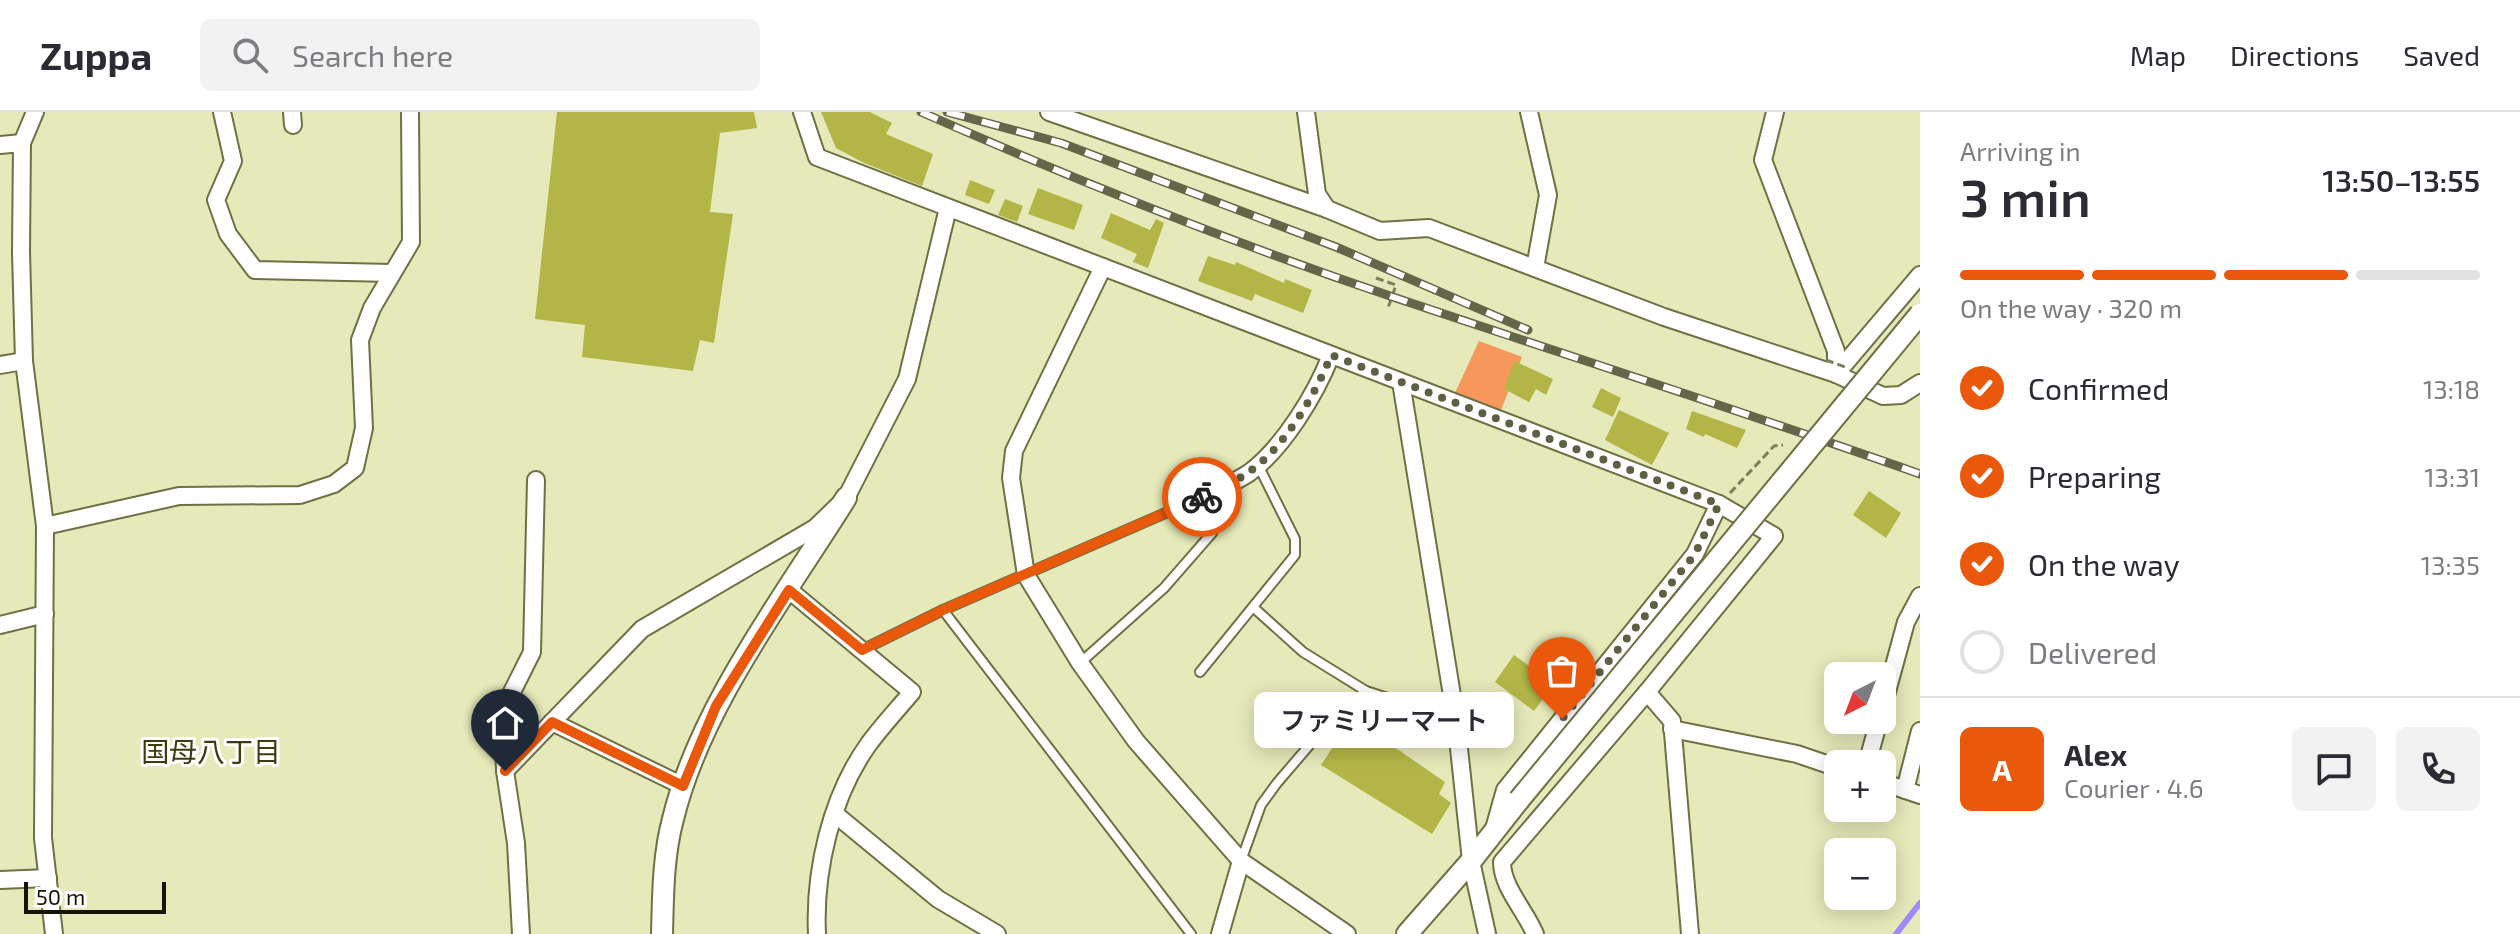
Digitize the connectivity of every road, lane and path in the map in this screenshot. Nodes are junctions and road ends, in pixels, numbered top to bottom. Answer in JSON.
{"nodes":[{"id":1,"x":35,"y":112,"type":"edge"},
{"id":2,"x":222,"y":112,"type":"edge"},
{"id":3,"x":410,"y":112,"type":"edge"},
{"id":4,"x":802,"y":112,"type":"edge"},
{"id":5,"x":1049,"y":112,"type":"edge"},
{"id":6,"x":1306,"y":112,"type":"edge"},
{"id":7,"x":1529,"y":112,"type":"edge"},
{"id":8,"x":1775,"y":112,"type":"edge"},
{"id":9,"x":22,"y":143,"type":"junction"},
{"id":10,"x":0,"y":145,"type":"edge"},
{"id":11,"x":948,"y":208,"type":"junction"},
{"id":12,"x":1327,"y":209,"type":"junction"},
{"id":13,"x":1103,"y":267,"type":"junction"},
{"id":14,"x":1535,"y":268,"type":"junction"},
{"id":15,"x":392,"y":273,"type":"junction"},
{"id":16,"x":1920,"y":275,"type":"edge"},
{"id":17,"x":1376,"y":278,"type":"dead end"},
{"id":18,"x":1388,"y":308,"type":"dead end"},
{"id":19,"x":1920,"y":314,"type":"edge"},
{"id":20,"x":1331,"y":355,"type":"junction"},
{"id":21,"x":24,"y":361,"type":"junction"},
{"id":22,"x":0,"y":365,"type":"edge"},
{"id":23,"x":1837,"y":367,"type":"junction"},
{"id":24,"x":1401,"y":382,"type":"junction"},
{"id":25,"x":1920,"y":383,"type":"edge"},
{"id":26,"x":1783,"y":445,"type":"dead end"},
{"id":27,"x":1258,"y":465,"type":"junction"},
{"id":28,"x":536,"y":480,"type":"dead end"},
{"id":29,"x":846,"y":498,"type":"junction"},
{"id":30,"x":1193,"y":501,"type":"junction"},
{"id":31,"x":1719,"y":504,"type":"junction"},
{"id":32,"x":45,"y":526,"type":"junction"},
{"id":33,"x":1026,"y":575,"type":"junction"},
{"id":34,"x":789,"y":590,"type":"junction"},
{"id":35,"x":1920,"y":596,"type":"edge"},
{"id":36,"x":1253,"y":607,"type":"junction"},
{"id":37,"x":943,"y":610,"type":"junction"},
{"id":38,"x":45,"y":614,"type":"junction"},
{"id":39,"x":0,"y":625,"type":"edge"},
{"id":40,"x":862,"y":650,"type":"junction"},
{"id":41,"x":1895,"y":662,"type":"edge"},
{"id":42,"x":1080,"y":663,"type":"junction"},
{"id":43,"x":1200,"y":672,"type":"dead end"},
{"id":44,"x":1366,"y":691,"type":"junction"},
{"id":45,"x":1647,"y":692,"type":"junction"},
{"id":46,"x":1456,"y":720,"type":"junction"},
{"id":47,"x":552,"y":722,"type":"junction"},
{"id":48,"x":1672,"y":729,"type":"junction"},
{"id":49,"x":1920,"y":731,"type":"edge"},
{"id":50,"x":1824,"y":763,"type":"edge"},
{"id":51,"x":505,"y":771,"type":"junction"},
{"id":52,"x":683,"y":786,"type":"junction"},
{"id":53,"x":1912,"y":792,"type":"edge"},
{"id":54,"x":835,"y":814,"type":"junction"},
{"id":55,"x":1492,"y":835,"type":"junction"},
{"id":56,"x":1241,"y":861,"type":"junction"},
{"id":57,"x":1471,"y":861,"type":"junction"},
{"id":58,"x":48,"y":878,"type":"junction"},
{"id":59,"x":0,"y":880,"type":"edge"},
{"id":60,"x":54,"y":934,"type":"edge"},
{"id":61,"x":521,"y":934,"type":"edge"},
{"id":62,"x":662,"y":934,"type":"edge"},
{"id":63,"x":817,"y":934,"type":"edge"},
{"id":64,"x":997,"y":934,"type":"edge"},
{"id":65,"x":1191,"y":934,"type":"edge"},
{"id":66,"x":1220,"y":934,"type":"edge"},
{"id":67,"x":1347,"y":934,"type":"edge"},
{"id":68,"x":1407,"y":934,"type":"edge"},
{"id":69,"x":1487,"y":934,"type":"edge"},
{"id":70,"x":1535,"y":934,"type":"edge"},
{"id":71,"x":1690,"y":934,"type":"edge"}],
"edges":[{"from":1,"to":9,"type":"street"},
{"from":2,"to":15,"type":"street"},
{"from":3,"to":15,"type":"street"},
{"from":4,"to":11,"type":"street"},
{"from":5,"to":12,"type":"street"},
{"from":6,"to":12,"type":"street"},
{"from":7,"to":14,"type":"street"},
{"from":8,"to":23,"type":"street"},
{"from":9,"to":10,"type":"street"},
{"from":9,"to":21,"type":"street"},
{"from":11,"to":13,"type":"street"},
{"from":11,"to":29,"type":"street"},
{"from":12,"to":14,"type":"street"},
{"from":13,"to":20,"type":"street"},
{"from":13,"to":33,"type":"street"},
{"from":14,"to":23,"type":"street"},
{"from":15,"to":32,"type":"street"},
{"from":16,"to":23,"type":"street"},
{"from":17,"to":18,"type":"path"},
{"from":19,"to":55,"type":"street","bridge":true},
{"from":20,"to":24,"type":"street"},
{"from":20,"to":27,"type":"street"},
{"from":21,"to":22,"type":"street"},
{"from":21,"to":32,"type":"street"},
{"from":23,"to":25,"type":"street"},
{"from":24,"to":31,"type":"street"},
{"from":24,"to":46,"type":"street"},
{"from":26,"to":31,"type":"path"},
{"from":27,"to":30,"type":"street"},
{"from":27,"to":36,"type":"lane"},
{"from":28,"to":51,"type":"street"},
{"from":29,"to":34,"type":"street"},
{"from":29,"to":47,"type":"street"},
{"from":30,"to":33,"type":"lane"},
{"from":30,"to":42,"type":"lane"},
{"from":31,"to":45,"type":"street"},
{"from":31,"to":55,"type":"street"},
{"from":32,"to":38,"type":"street"},
{"from":33,"to":37,"type":"lane"},
{"from":33,"to":42,"type":"street"},
{"from":34,"to":40,"type":"street"},
{"from":34,"to":52,"type":"street"},
{"from":35,"to":41,"type":"street"},
{"from":36,"to":43,"type":"lane"},
{"from":36,"to":44,"type":"lane"},
{"from":37,"to":40,"type":"lane"},
{"from":37,"to":65,"type":"lane"},
{"from":38,"to":39,"type":"street"},
{"from":38,"to":58,"type":"street"},
{"from":40,"to":54,"type":"street"},
{"from":42,"to":56,"type":"street"},
{"from":44,"to":46,"type":"lane"},
{"from":44,"to":56,"type":"lane"},
{"from":45,"to":48,"type":"street"},
{"from":45,"to":70,"type":"street"},
{"from":46,"to":57,"type":"street"},
{"from":47,"to":51,"type":"street"},
{"from":47,"to":52,"type":"street"},
{"from":48,"to":50,"type":"street"},
{"from":48,"to":71,"type":"street"},
{"from":49,"to":53,"type":"street"},
{"from":51,"to":61,"type":"street"},
{"from":52,"to":62,"type":"street"},
{"from":54,"to":63,"type":"street"},
{"from":54,"to":64,"type":"street"},
{"from":55,"to":57,"type":"street"},
{"from":56,"to":66,"type":"street"},
{"from":56,"to":67,"type":"street"},
{"from":57,"to":68,"type":"street"},
{"from":57,"to":69,"type":"street"},
{"from":58,"to":59,"type":"street"},
{"from":58,"to":60,"type":"street"}]}
